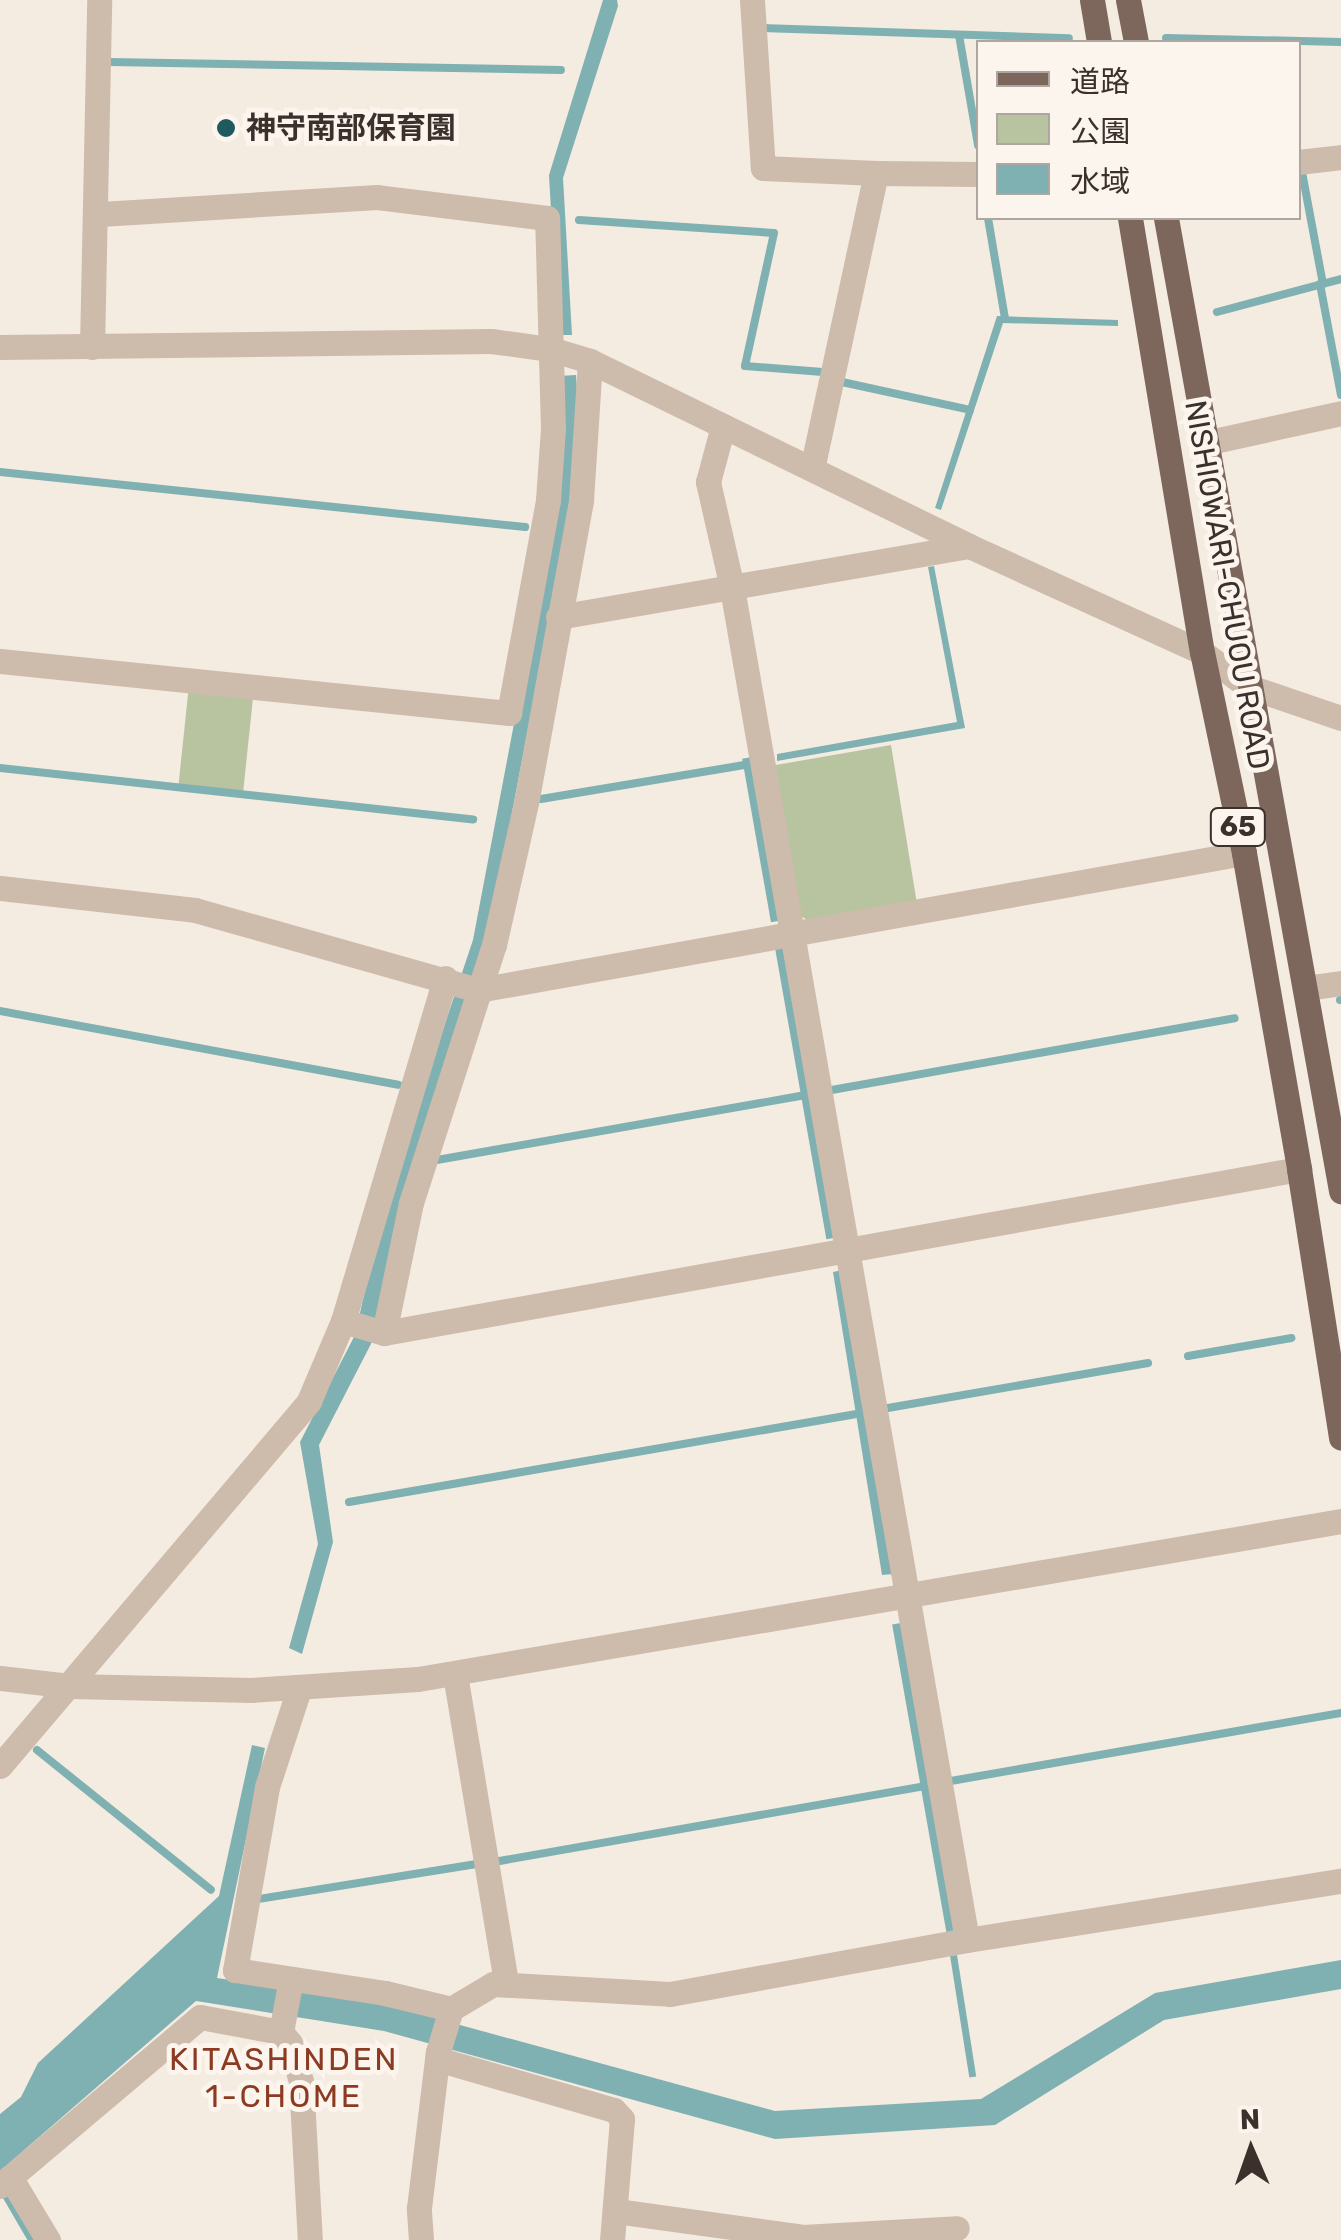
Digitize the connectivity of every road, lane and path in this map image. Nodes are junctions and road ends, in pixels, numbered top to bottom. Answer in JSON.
{"nodes":[{"id":1,"x":99,"y":0,"type":"edge"},
{"id":2,"x":752,"y":0,"type":"edge"},
{"id":3,"x":1092,"y":0,"type":"edge"},
{"id":4,"x":1128,"y":0,"type":"edge"},
{"id":5,"x":1099,"y":40,"type":"edge"},
{"id":6,"x":1136,"y":40,"type":"edge"},
{"id":7,"x":1341,"y":157,"type":"edge"},
{"id":8,"x":1301,"y":162,"type":"edge"},
{"id":9,"x":876,"y":174,"type":"junction"},
{"id":10,"x":976,"y":174,"type":"edge"},
{"id":11,"x":97,"y":214,"type":"junction"},
{"id":12,"x":1130,"y":220,"type":"edge"},
{"id":13,"x":1166,"y":220,"type":"edge"},
{"id":14,"x":0,"y":347,"type":"edge"},
{"id":15,"x":92,"y":348,"type":"junction"},
{"id":16,"x":550,"y":349,"type":"junction"},
{"id":17,"x":590,"y":361,"type":"junction"},
{"id":18,"x":1341,"y":413,"type":"edge"},
{"id":19,"x":723,"y":426,"type":"junction"},
{"id":20,"x":1205,"y":443,"type":"junction"},
{"id":21,"x":812,"y":469,"type":"junction"},
{"id":22,"x":968,"y":546,"type":"junction"},
{"id":23,"x":732,"y":588,"type":"junction"},
{"id":24,"x":558,"y":618,"type":"junction"},
{"id":25,"x":1202,"y":652,"type":"junction"},
{"id":26,"x":0,"y":661,"type":"edge"},
{"id":27,"x":1247,"y":686,"type":"junction"},
{"id":28,"x":1341,"y":718,"type":"edge"},
{"id":29,"x":1244,"y":853,"type":"junction"},
{"id":30,"x":0,"y":888,"type":"edge"},
{"id":31,"x":790,"y":932,"type":"junction"},
{"id":32,"x":1341,"y":982,"type":"edge"},
{"id":33,"x":462,"y":984,"type":"junction"},
{"id":34,"x":1306,"y":988,"type":"junction"},
{"id":35,"x":1339,"y":1164,"type":"edge"},
{"id":36,"x":1299,"y":1170,"type":"junction"},
{"id":37,"x":1341,"y":1191,"type":"edge"},
{"id":38,"x":849,"y":1251,"type":"junction"},
{"id":39,"x":365,"y":1327,"type":"junction"},
{"id":40,"x":1341,"y":1438,"type":"edge"},
{"id":41,"x":1341,"y":1521,"type":"edge"},
{"id":42,"x":906,"y":1595,"type":"junction"},
{"id":43,"x":455,"y":1674,"type":"junction"},
{"id":44,"x":0,"y":1678,"type":"edge"},
{"id":45,"x":70,"y":1686,"type":"junction"},
{"id":46,"x":299,"y":1689,"type":"junction"},
{"id":47,"x":0,"y":1766,"type":"edge"},
{"id":48,"x":1341,"y":1881,"type":"edge"},
{"id":49,"x":967,"y":1940,"type":"junction"},
{"id":50,"x":291,"y":1979,"type":"junction"},
{"id":51,"x":506,"y":1982,"type":"junction"},
{"id":52,"x":449,"y":2013,"type":"junction"},
{"id":53,"x":281,"y":2032,"type":"junction"},
{"id":54,"x":437,"y":2056,"type":"junction"},
{"id":55,"x":5,"y":2181,"type":"edge"},
{"id":56,"x":616,"y":2212,"type":"junction"},
{"id":57,"x":957,"y":2228,"type":"dead end"},
{"id":58,"x":48,"y":2240,"type":"edge"},
{"id":59,"x":310,"y":2240,"type":"edge"},
{"id":60,"x":420,"y":2240,"type":"edge"},
{"id":61,"x":612,"y":2240,"type":"edge"}],
"edges":[{"from":1,"to":11,"type":"street"},
{"from":2,"to":9,"type":"street"},
{"from":3,"to":5,"type":"main road"},
{"from":4,"to":6,"type":"main road"},
{"from":7,"to":8,"type":"street"},
{"from":9,"to":10,"type":"street"},
{"from":9,"to":21,"type":"street"},
{"from":11,"to":15,"type":"street"},
{"from":11,"to":16,"type":"street"},
{"from":12,"to":25,"type":"main road","name":"NISHIOWARI-CHUOU ROAD","number":"65"},
{"from":13,"to":20,"type":"main road","name":"NISHIOWARI-CHUOU ROAD","number":"65"},
{"from":14,"to":15,"type":"street"},
{"from":15,"to":16,"type":"street"},
{"from":16,"to":17,"type":"street"},
{"from":16,"to":26,"type":"street"},
{"from":17,"to":19,"type":"street"},
{"from":17,"to":24,"type":"street"},
{"from":18,"to":20,"type":"street"},
{"from":19,"to":21,"type":"street"},
{"from":19,"to":23,"type":"street"},
{"from":20,"to":27,"type":"main road","name":"NISHIOWARI-CHUOU ROAD","number":"65"},
{"from":21,"to":22,"type":"street"},
{"from":22,"to":23,"type":"street"},
{"from":22,"to":25,"type":"street"},
{"from":23,"to":24,"type":"street"},
{"from":23,"to":31,"type":"street"},
{"from":24,"to":33,"type":"street"},
{"from":25,"to":27,"type":"street"},
{"from":25,"to":29,"type":"main road","name":"NISHIOWARI-CHUOU ROAD","number":"65"},
{"from":27,"to":28,"type":"street"},
{"from":27,"to":34,"type":"main road","name":"NISHIOWARI-CHUOU ROAD","number":"65"},
{"from":29,"to":31,"type":"street"},
{"from":29,"to":36,"type":"main road","name":"NISHIOWARI-CHUOU ROAD","number":"65"},
{"from":30,"to":33,"type":"street"},
{"from":31,"to":33,"type":"street"},
{"from":31,"to":38,"type":"street"},
{"from":32,"to":34,"type":"street"},
{"from":33,"to":39,"type":"street"},
{"from":33,"to":39,"type":"street"},
{"from":34,"to":35,"type":"main road","name":"NISHIOWARI-CHUOU ROAD","number":"65"},
{"from":35,"to":37,"type":"main road","name":"NISHIOWARI-CHUOU ROAD","number":"65"},
{"from":36,"to":38,"type":"street"},
{"from":36,"to":40,"type":"main road","name":"NISHIOWARI-CHUOU ROAD","number":"65"},
{"from":38,"to":39,"type":"street"},
{"from":38,"to":42,"type":"street"},
{"from":39,"to":45,"type":"street"},
{"from":41,"to":42,"type":"street"},
{"from":42,"to":43,"type":"street"},
{"from":42,"to":49,"type":"street"},
{"from":43,"to":46,"type":"street"},
{"from":43,"to":51,"type":"street"},
{"from":44,"to":45,"type":"street"},
{"from":45,"to":46,"type":"street"},
{"from":45,"to":47,"type":"street"},
{"from":46,"to":50,"type":"street"},
{"from":48,"to":49,"type":"street"},
{"from":49,"to":51,"type":"street"},
{"from":50,"to":52,"type":"street"},
{"from":50,"to":53,"type":"street"},
{"from":51,"to":52,"type":"street"},
{"from":52,"to":54,"type":"street"},
{"from":53,"to":55,"type":"street"},
{"from":53,"to":59,"type":"street"},
{"from":54,"to":56,"type":"street"},
{"from":54,"to":60,"type":"street"},
{"from":55,"to":58,"type":"street"},
{"from":56,"to":57,"type":"street"},
{"from":56,"to":61,"type":"street"}]}
